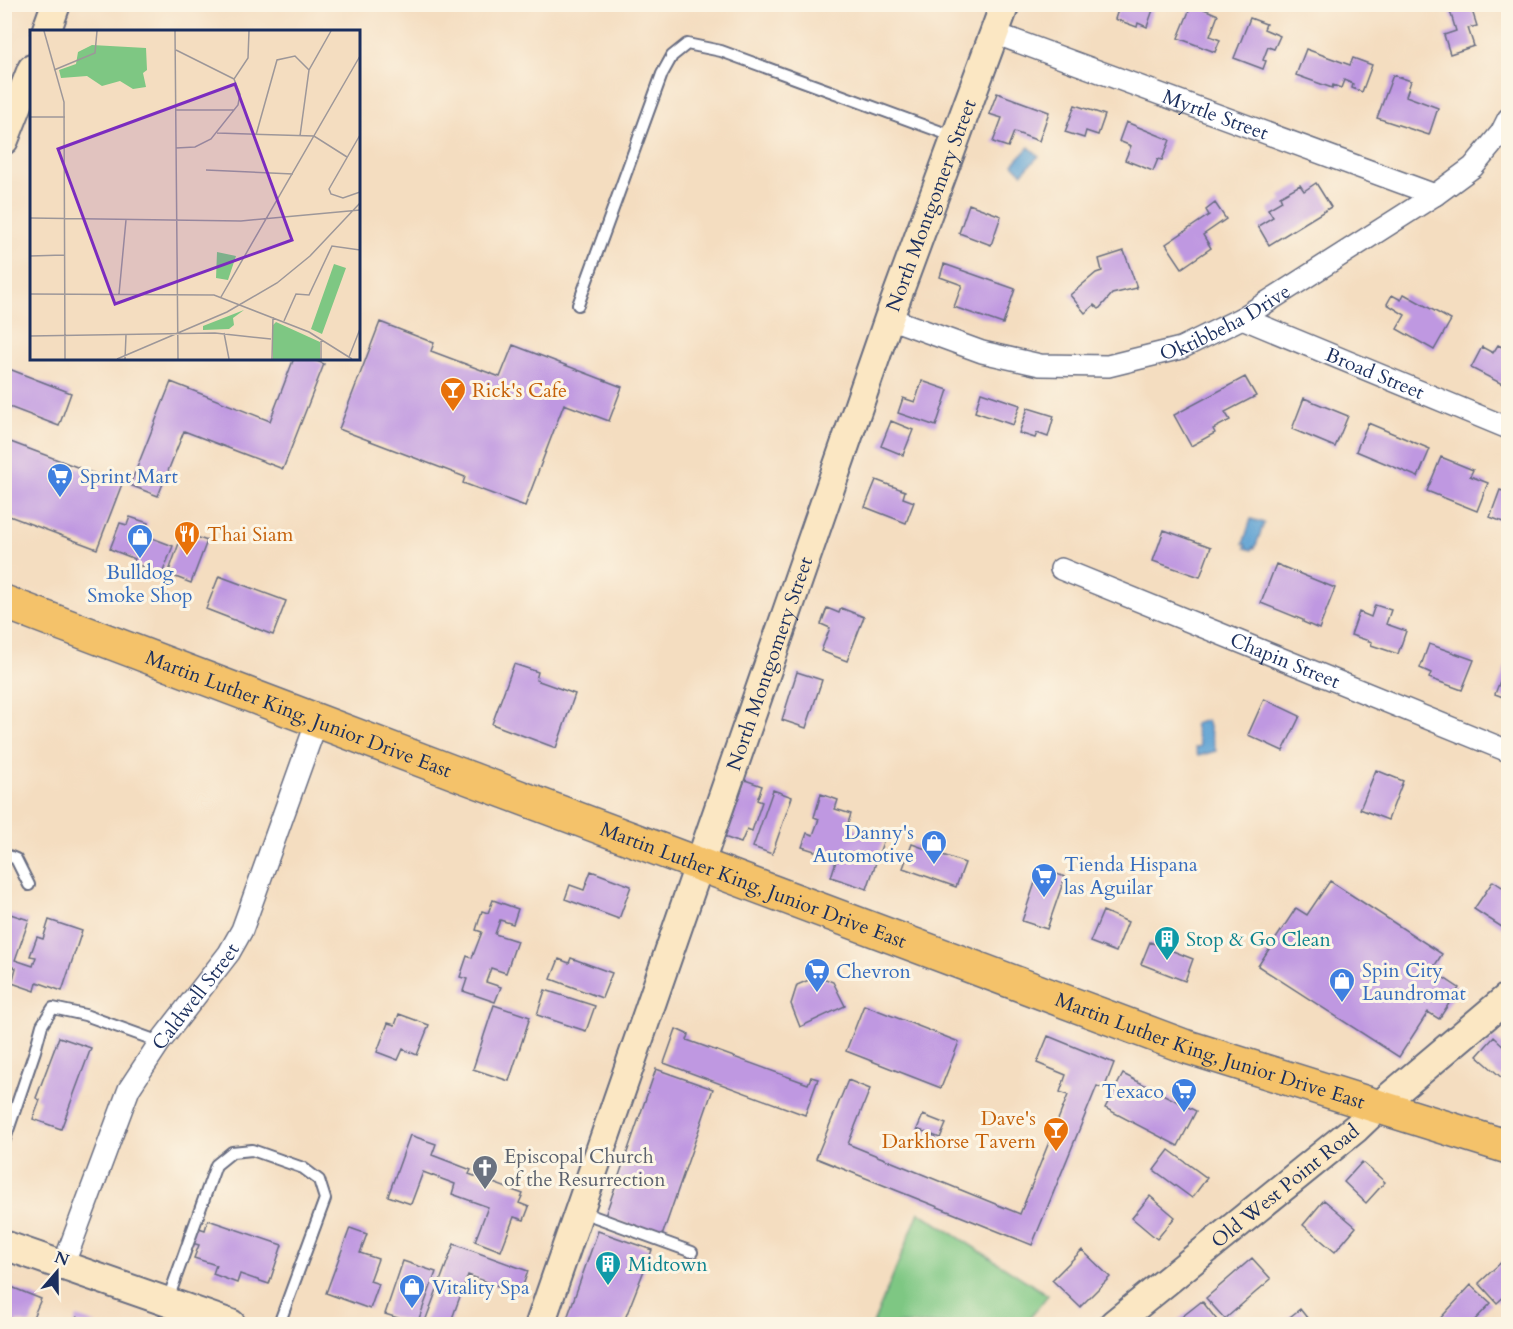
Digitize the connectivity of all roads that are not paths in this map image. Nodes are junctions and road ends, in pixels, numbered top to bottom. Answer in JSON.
{"nodes":[{"id":1,"x":56,"y":4,"type":"edge"},
{"id":2,"x":1005,"y":4,"type":"edge"},
{"id":3,"x":47,"y":30,"type":"edge"},
{"id":4,"x":994,"y":33,"type":"junction"},
{"id":5,"x":30,"y":74,"type":"edge"},
{"id":6,"x":1509,"y":119,"type":"edge"},
{"id":7,"x":956,"y":138,"type":"junction"},
{"id":8,"x":4,"y":140,"type":"edge"},
{"id":9,"x":1434,"y":195,"type":"junction"},
{"id":10,"x":578,"y":305,"type":"dead end"},
{"id":11,"x":889,"y":318,"type":"junction"},
{"id":12,"x":1242,"y":318,"type":"junction"},
{"id":13,"x":1509,"y":428,"type":"edge"},
{"id":14,"x":1061,"y":569,"type":"dead end"},
{"id":15,"x":4,"y":602,"type":"edge"},
{"id":16,"x":317,"y":721,"type":"junction"},
{"id":17,"x":1509,"y":751,"type":"edge"},
{"id":18,"x":4,"y":854,"type":"edge"},
{"id":19,"x":698,"y":864,"type":"junction"},
{"id":20,"x":28,"y":885,"type":"dead end"},
{"id":21,"x":1509,"y":997,"type":"edge"},
{"id":22,"x":160,"y":1042,"type":"junction"},
{"id":23,"x":1379,"y":1106,"type":"junction"},
{"id":24,"x":4,"y":1142,"type":"edge"},
{"id":25,"x":1509,"y":1147,"type":"edge"},
{"id":26,"x":579,"y":1211,"type":"junction"},
{"id":27,"x":5,"y":1246,"type":"edge"},
{"id":28,"x":692,"y":1252,"type":"dead end"},
{"id":29,"x":63,"y":1266,"type":"junction"},
{"id":30,"x":167,"y":1302,"type":"junction"},
{"id":31,"x":231,"y":1324,"type":"edge"},
{"id":32,"x":279,"y":1324,"type":"edge"},
{"id":33,"x":540,"y":1324,"type":"edge"},
{"id":34,"x":1117,"y":1324,"type":"edge"}],
"edges":[{"from":1,"to":3,"type":"street"},
{"from":2,"to":4,"type":"street","name":"North Montgomery Street"},
{"from":4,"to":7,"type":"street","name":"North Montgomery Street"},
{"from":4,"to":9,"type":"street","name":"Myrtle Street"},
{"from":5,"to":8,"type":"street"},
{"from":6,"to":9,"type":"street","name":"Oktibbeha Drive"},
{"from":7,"to":10,"type":"lane"},
{"from":7,"to":11,"type":"street","name":"North Montgomery Street"},
{"from":9,"to":12,"type":"street","name":"Oktibbeha Drive"},
{"from":11,"to":12,"type":"street","name":"Oktibbeha Drive"},
{"from":11,"to":19,"type":"street","name":"North Montgomery Street"},
{"from":12,"to":13,"type":"street","name":"Broad Street"},
{"from":14,"to":17,"type":"street","name":"Chapin Street"},
{"from":15,"to":16,"type":"main road","name":"Martin Luther King, Junior Drive East"},
{"from":16,"to":19,"type":"main road","name":"Martin Luther King, Junior Drive East"},
{"from":16,"to":22,"type":"street","name":"Caldwell Street"},
{"from":18,"to":20,"type":"lane"},
{"from":19,"to":23,"type":"main road","name":"Martin Luther King, Junior Drive East"},
{"from":19,"to":26,"type":"street","name":"North Montgomery Street"},
{"from":21,"to":23,"type":"street","name":"Old West Point Road"},
{"from":22,"to":24,"type":"lane"},
{"from":22,"to":29,"type":"street","name":"Caldwell Street"},
{"from":23,"to":25,"type":"main road","name":"Martin Luther King, Junior Drive East"},
{"from":23,"to":34,"type":"street","name":"Old West Point Road"},
{"from":26,"to":28,"type":"lane"},
{"from":26,"to":33,"type":"street","name":"North Montgomery Street"},
{"from":27,"to":29,"type":"street"},
{"from":29,"to":30,"type":"street"},
{"from":30,"to":31,"type":"street"},
{"from":30,"to":32,"type":"lane"}]}
